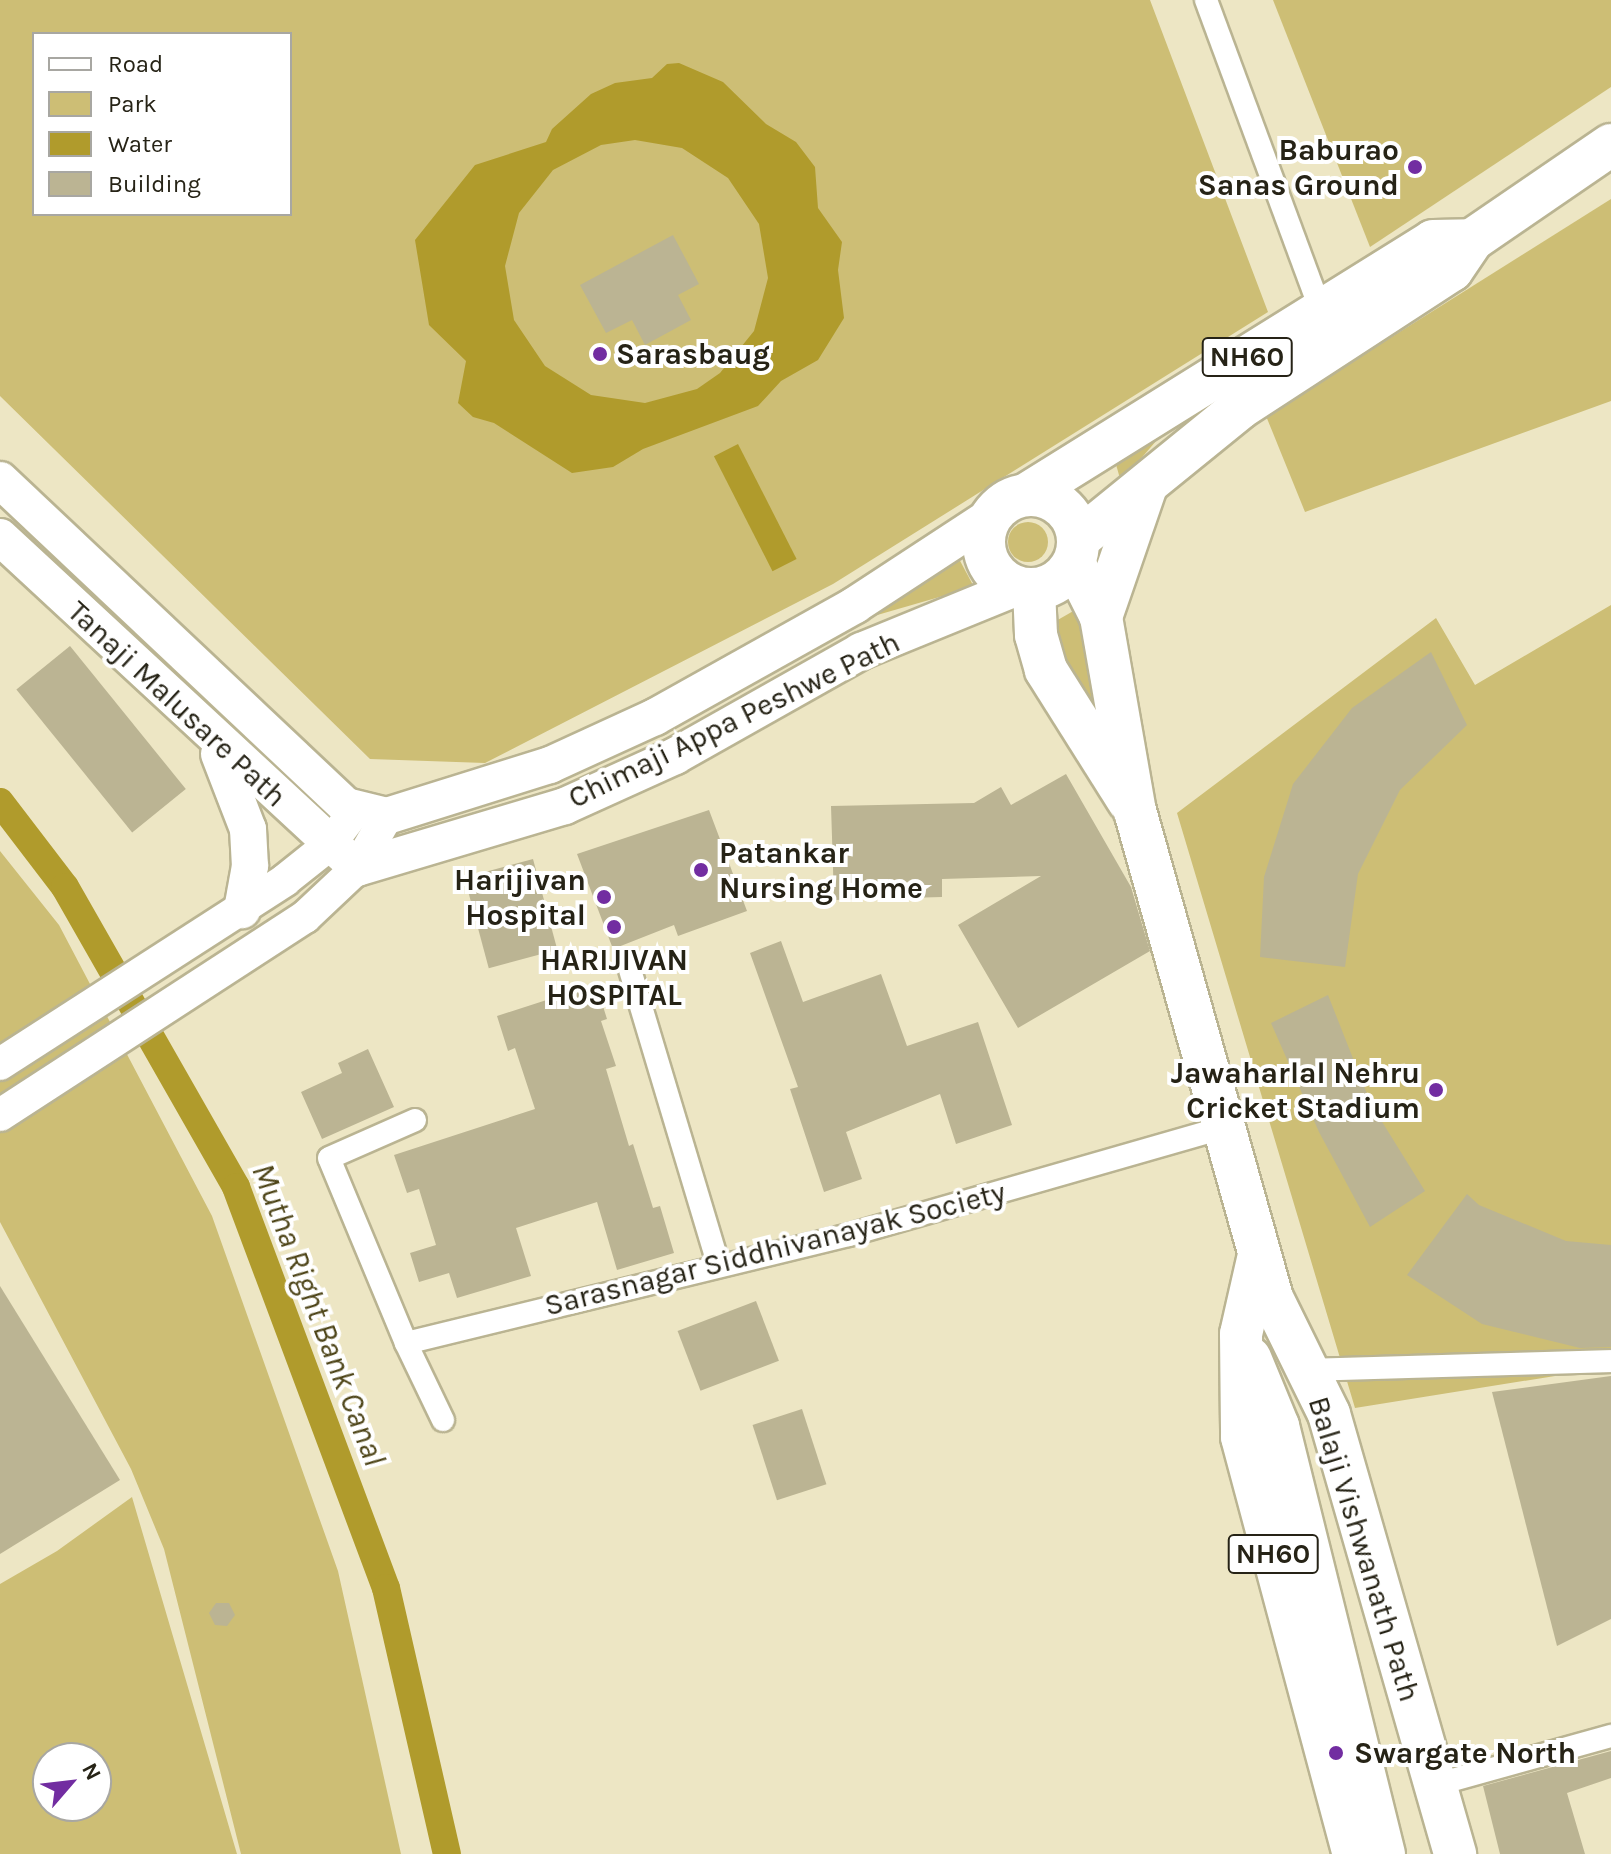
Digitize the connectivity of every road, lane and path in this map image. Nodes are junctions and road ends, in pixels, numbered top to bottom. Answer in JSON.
{"nodes":[{"id":1,"x":1206,"y":0,"type":"edge"},
{"id":2,"x":1611,"y":145,"type":"edge"},
{"id":3,"x":1472,"y":240,"type":"junction"},
{"id":4,"x":1321,"y":311,"type":"junction"},
{"id":5,"x":0,"y":480,"type":"edge"},
{"id":6,"x":1148,"y":481,"type":"junction"},
{"id":7,"x":1027,"y":494,"type":"junction"},
{"id":8,"x":991,"y":516,"type":"junction"},
{"id":9,"x":0,"y":537,"type":"edge"},
{"id":10,"x":1077,"y":551,"type":"junction"},
{"id":11,"x":1024,"y":588,"type":"junction"},
{"id":12,"x":1101,"y":617,"type":"junction"},
{"id":13,"x":210,"y":735,"type":"junction"},
{"id":14,"x":1135,"y":811,"type":"junction"},
{"id":15,"x":371,"y":814,"type":"junction"},
{"id":16,"x":329,"y":845,"type":"junction"},
{"id":17,"x":357,"y":868,"type":"junction"},
{"id":18,"x":232,"y":916,"type":"junction"},
{"id":19,"x":630,"y":970,"type":"dead end"},
{"id":20,"x":0,"y":1064,"type":"edge"},
{"id":21,"x":0,"y":1115,"type":"edge"},
{"id":22,"x":415,"y":1120,"type":"dead end"},
{"id":23,"x":1226,"y":1127,"type":"junction"},
{"id":24,"x":1260,"y":1250,"type":"junction"},
{"id":25,"x":718,"y":1264,"type":"junction"},
{"id":26,"x":1272,"y":1298,"type":"junction"},
{"id":27,"x":1241,"y":1334,"type":"junction"},
{"id":28,"x":406,"y":1343,"type":"junction"},
{"id":29,"x":1611,"y":1361,"type":"edge"},
{"id":30,"x":1308,"y":1370,"type":"junction"},
{"id":31,"x":443,"y":1420,"type":"dead end"},
{"id":32,"x":1611,"y":1736,"type":"edge"},
{"id":33,"x":1435,"y":1785,"type":"junction"},
{"id":34,"x":1354,"y":1854,"type":"edge"},
{"id":35,"x":1384,"y":1854,"type":"edge"},
{"id":36,"x":1425,"y":1854,"type":"edge"},
{"id":37,"x":1455,"y":1854,"type":"edge"}],
"edges":[{"from":1,"to":4,"type":"street"},
{"from":2,"to":3,"type":"highway","number":"NH60"},
{"from":3,"to":4,"type":"highway","number":"NH60"},
{"from":3,"to":6,"type":"highway","number":"NH60"},
{"from":4,"to":7,"type":"highway","number":"NH60"},
{"from":5,"to":15,"type":"main road","name":"Tanaji Malusare Path"},
{"from":6,"to":10,"type":"highway","number":"NH60"},
{"from":6,"to":12,"type":"highway"},
{"from":7,"to":8,"type":"highway","number":"NH60"},
{"from":7,"to":10,"type":"highway","name":"Balaji Vishwanath Path","number":"NH60"},
{"from":8,"to":11,"type":"highway"},
{"from":8,"to":15,"type":"main road","name":"Chimaji Appa Peshwe Path"},
{"from":9,"to":13,"type":"main road","name":"Tanaji Malusare Path"},
{"from":10,"to":11,"type":"highway","number":"NH60"},
{"from":10,"to":12,"type":"highway","name":"Balaji Vishwanath Path","number":"NH60"},
{"from":11,"to":14,"type":"highway","name":"Balaji Vishwanath Path","number":"NH60"},
{"from":11,"to":17,"type":"main road","name":"Chimaji Appa Peshwe Path"},
{"from":12,"to":14,"type":"highway","name":"Balaji Vishwanath Path","number":"NH60"},
{"from":13,"to":16,"type":"main road","name":"Tanaji Malusare Path"},
{"from":13,"to":18,"type":"main road"},
{"from":14,"to":23,"type":"highway","name":"Balaji Vishwanath Path","number":"NH60"},
{"from":15,"to":16,"type":"main road"},
{"from":15,"to":17,"type":"main road","name":"Chimaji Appa Peshwe Path"},
{"from":16,"to":17,"type":"main road","name":"Tanaji Malusare Path"},
{"from":16,"to":18,"type":"main road"},
{"from":17,"to":21,"type":"main road","name":"Chimaji Appa Peshwe Path"},
{"from":18,"to":20,"type":"main road"},
{"from":19,"to":25,"type":"street"},
{"from":22,"to":28,"type":"street"},
{"from":23,"to":24,"type":"highway","name":"Balaji Vishwanath Path","number":"NH60"},
{"from":23,"to":25,"type":"street","name":"Sarasnagar Siddhivanayak Society"},
{"from":24,"to":26,"type":"highway","name":"Balaji Vishwanath Path","number":"NH60"},
{"from":24,"to":27,"type":"highway","name":"Balaji Vishwanath Path","number":"NH60"},
{"from":25,"to":28,"type":"street","name":"Sarasnagar Siddhivanayak Society"},
{"from":26,"to":30,"type":"highway","name":"Balaji Vishwanath Path","number":"NH60"},
{"from":26,"to":36,"type":"highway"},
{"from":27,"to":34,"type":"highway","name":"Balaji Vishwanath Path","number":"NH60"},
{"from":27,"to":35,"type":"highway"},
{"from":28,"to":31,"type":"street"},
{"from":29,"to":30,"type":"street"},
{"from":30,"to":33,"type":"highway","name":"Balaji Vishwanath Path","number":"NH60"},
{"from":32,"to":33,"type":"street"},
{"from":33,"to":37,"type":"highway","name":"Balaji Vishwanath Path","number":"NH60"}]}
